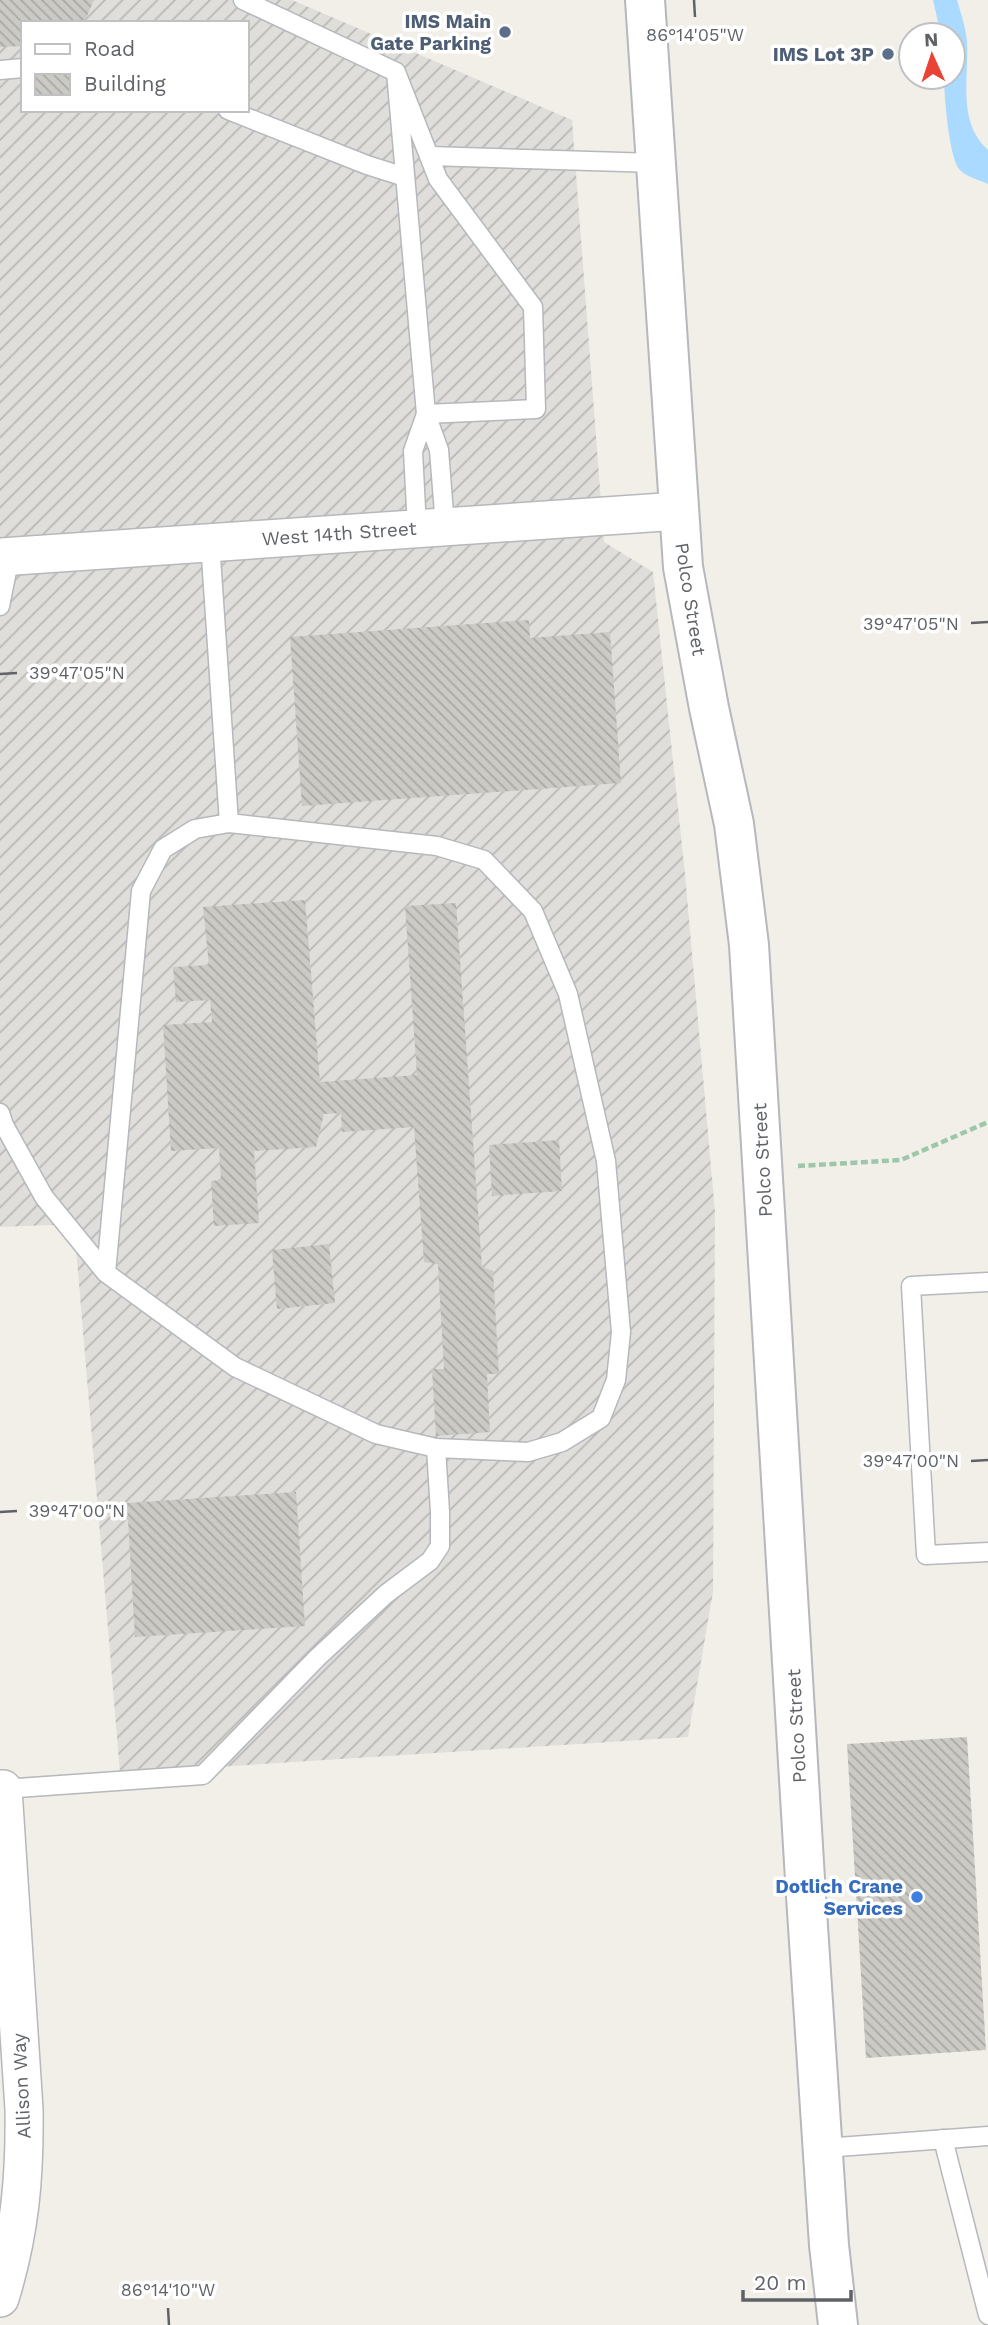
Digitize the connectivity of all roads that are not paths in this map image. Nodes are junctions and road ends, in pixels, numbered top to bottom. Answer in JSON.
{"nodes":[{"id":1,"x":243,"y":0,"type":"edge"},
{"id":2,"x":645,"y":0,"type":"edge"},
{"id":3,"x":21,"y":68,"type":"edge"},
{"id":4,"x":0,"y":70,"type":"edge"},
{"id":5,"x":396,"y":72,"type":"junction"},
{"id":6,"x":233,"y":112,"type":"edge"},
{"id":7,"x":429,"y":156,"type":"junction"},
{"id":8,"x":655,"y":163,"type":"junction"},
{"id":9,"x":405,"y":177,"type":"junction"},
{"id":10,"x":426,"y":414,"type":"junction"},
{"id":11,"x":679,"y":511,"type":"junction"},
{"id":12,"x":431,"y":527,"type":"junction"},
{"id":13,"x":210,"y":542,"type":"junction"},
{"id":14,"x":5,"y":556,"type":"edge"},
{"id":15,"x":0,"y":606,"type":"edge"},
{"id":16,"x":229,"y":823,"type":"junction"},
{"id":17,"x":0,"y":1113,"type":"edge"},
{"id":18,"x":106,"y":1273,"type":"junction"},
{"id":19,"x":988,"y":1282,"type":"edge"},
{"id":20,"x":436,"y":1448,"type":"junction"},
{"id":21,"x":988,"y":1552,"type":"edge"},
{"id":22,"x":2,"y":1789,"type":"edge"},
{"id":23,"x":988,"y":2136,"type":"edge"},
{"id":24,"x":943,"y":2140,"type":"junction"},
{"id":25,"x":824,"y":2148,"type":"junction"},
{"id":26,"x":11,"y":2189,"type":"edge"},
{"id":27,"x":0,"y":2298,"type":"edge"},
{"id":28,"x":988,"y":2315,"type":"edge"},
{"id":29,"x":838,"y":2325,"type":"edge"}],
"edges":[{"from":1,"to":5,"type":"lane"},
{"from":2,"to":8,"type":"street","name":"Polco Street"},
{"from":3,"to":4,"type":"lane"},
{"from":5,"to":7,"type":"lane"},
{"from":5,"to":9,"type":"lane"},
{"from":6,"to":9,"type":"lane"},
{"from":7,"to":8,"type":"lane"},
{"from":7,"to":10,"type":"lane"},
{"from":8,"to":11,"type":"street","name":"Polco Street"},
{"from":9,"to":10,"type":"lane"},
{"from":10,"to":12,"type":"lane"},
{"from":10,"to":12,"type":"lane"},
{"from":11,"to":12,"type":"street","name":"West 14th Street"},
{"from":11,"to":25,"type":"street","name":"Polco Street"},
{"from":12,"to":13,"type":"street","name":"West 14th Street"},
{"from":13,"to":14,"type":"street","name":"West 14th Street"},
{"from":13,"to":16,"type":"lane"},
{"from":14,"to":15,"type":"lane"},
{"from":16,"to":18,"type":"lane"},
{"from":16,"to":20,"type":"lane"},
{"from":17,"to":18,"type":"lane"},
{"from":18,"to":20,"type":"lane"},
{"from":19,"to":21,"type":"lane"},
{"from":20,"to":22,"type":"lane"},
{"from":22,"to":26,"type":"street","name":"Allison Way"},
{"from":23,"to":24,"type":"lane"},
{"from":24,"to":25,"type":"lane"},
{"from":24,"to":28,"type":"lane"},
{"from":25,"to":29,"type":"street","name":"Polco Street"},
{"from":26,"to":27,"type":"street","name":"Allison Way"}]}
